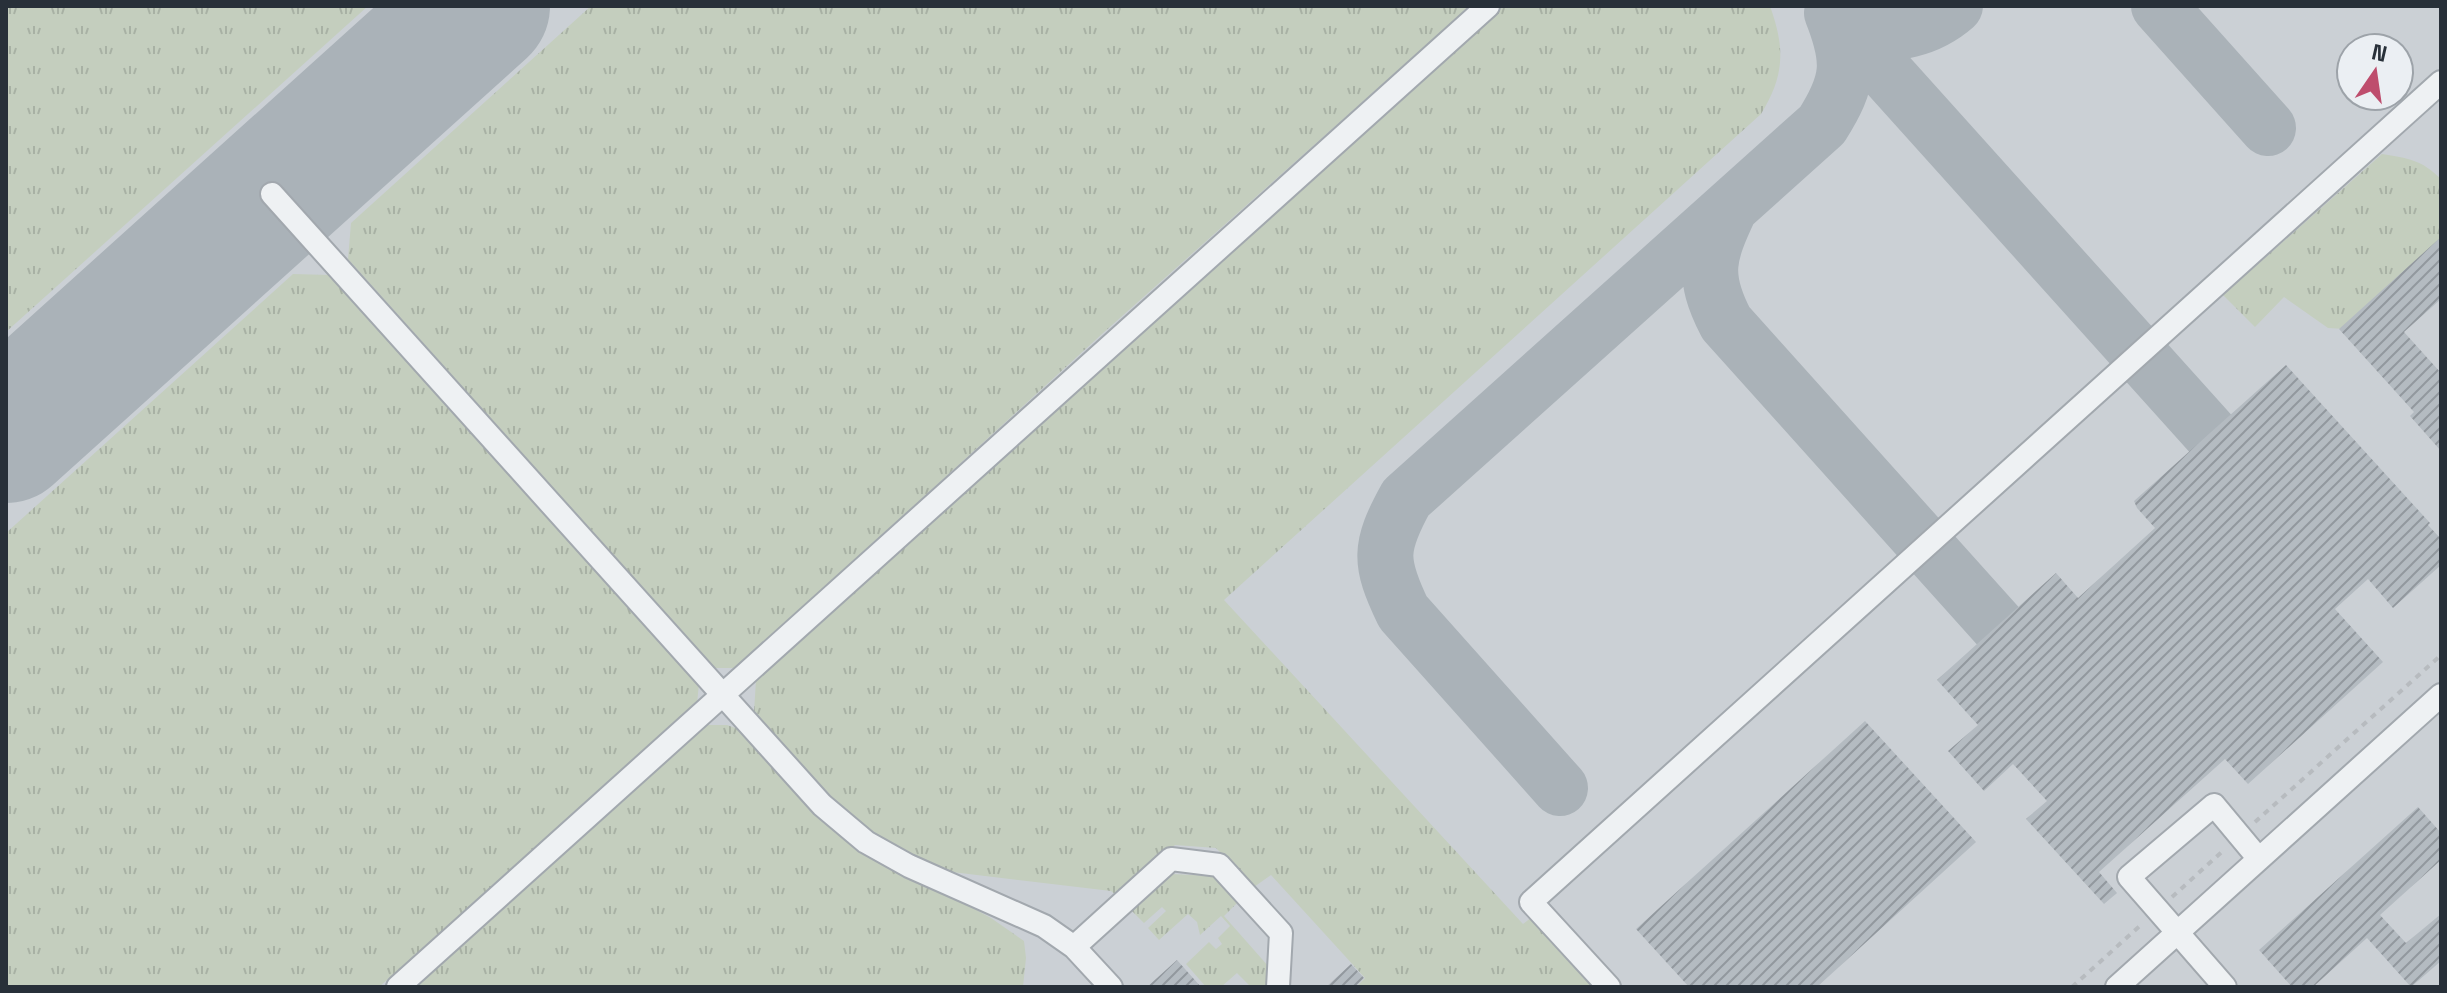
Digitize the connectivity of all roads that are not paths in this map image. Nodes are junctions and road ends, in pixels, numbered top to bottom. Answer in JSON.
{"nodes":[{"id":1,"x":1488,"y":6,"type":"edge"},
{"id":2,"x":2441,"y":82,"type":"edge"},
{"id":3,"x":272,"y":194,"type":"dead end"},
{"id":4,"x":723,"y":695,"type":"junction"},
{"id":5,"x":2441,"y":695,"type":"edge"},
{"id":6,"x":2259,"y":859,"type":"junction"},
{"id":7,"x":2177,"y":933,"type":"junction"},
{"id":8,"x":1074,"y":947,"type":"junction"},
{"id":9,"x":1100,"y":983,"type":"edge"},
{"id":10,"x":398,"y":987,"type":"edge"},
{"id":11,"x":1278,"y":987,"type":"edge"},
{"id":12,"x":1609,"y":987,"type":"edge"},
{"id":13,"x":2117,"y":987,"type":"edge"},
{"id":14,"x":2225,"y":987,"type":"edge"}],
"edges":[{"from":1,"to":4,"type":"lane"},
{"from":2,"to":12,"type":"lane"},
{"from":3,"to":4,"type":"lane"},
{"from":4,"to":8,"type":"lane"},
{"from":4,"to":10,"type":"lane"},
{"from":5,"to":6,"type":"lane"},
{"from":6,"to":7,"type":"lane"},
{"from":6,"to":7,"type":"lane"},
{"from":7,"to":13,"type":"lane"},
{"from":7,"to":14,"type":"lane"},
{"from":8,"to":9,"type":"lane"},
{"from":8,"to":11,"type":"lane"}]}
